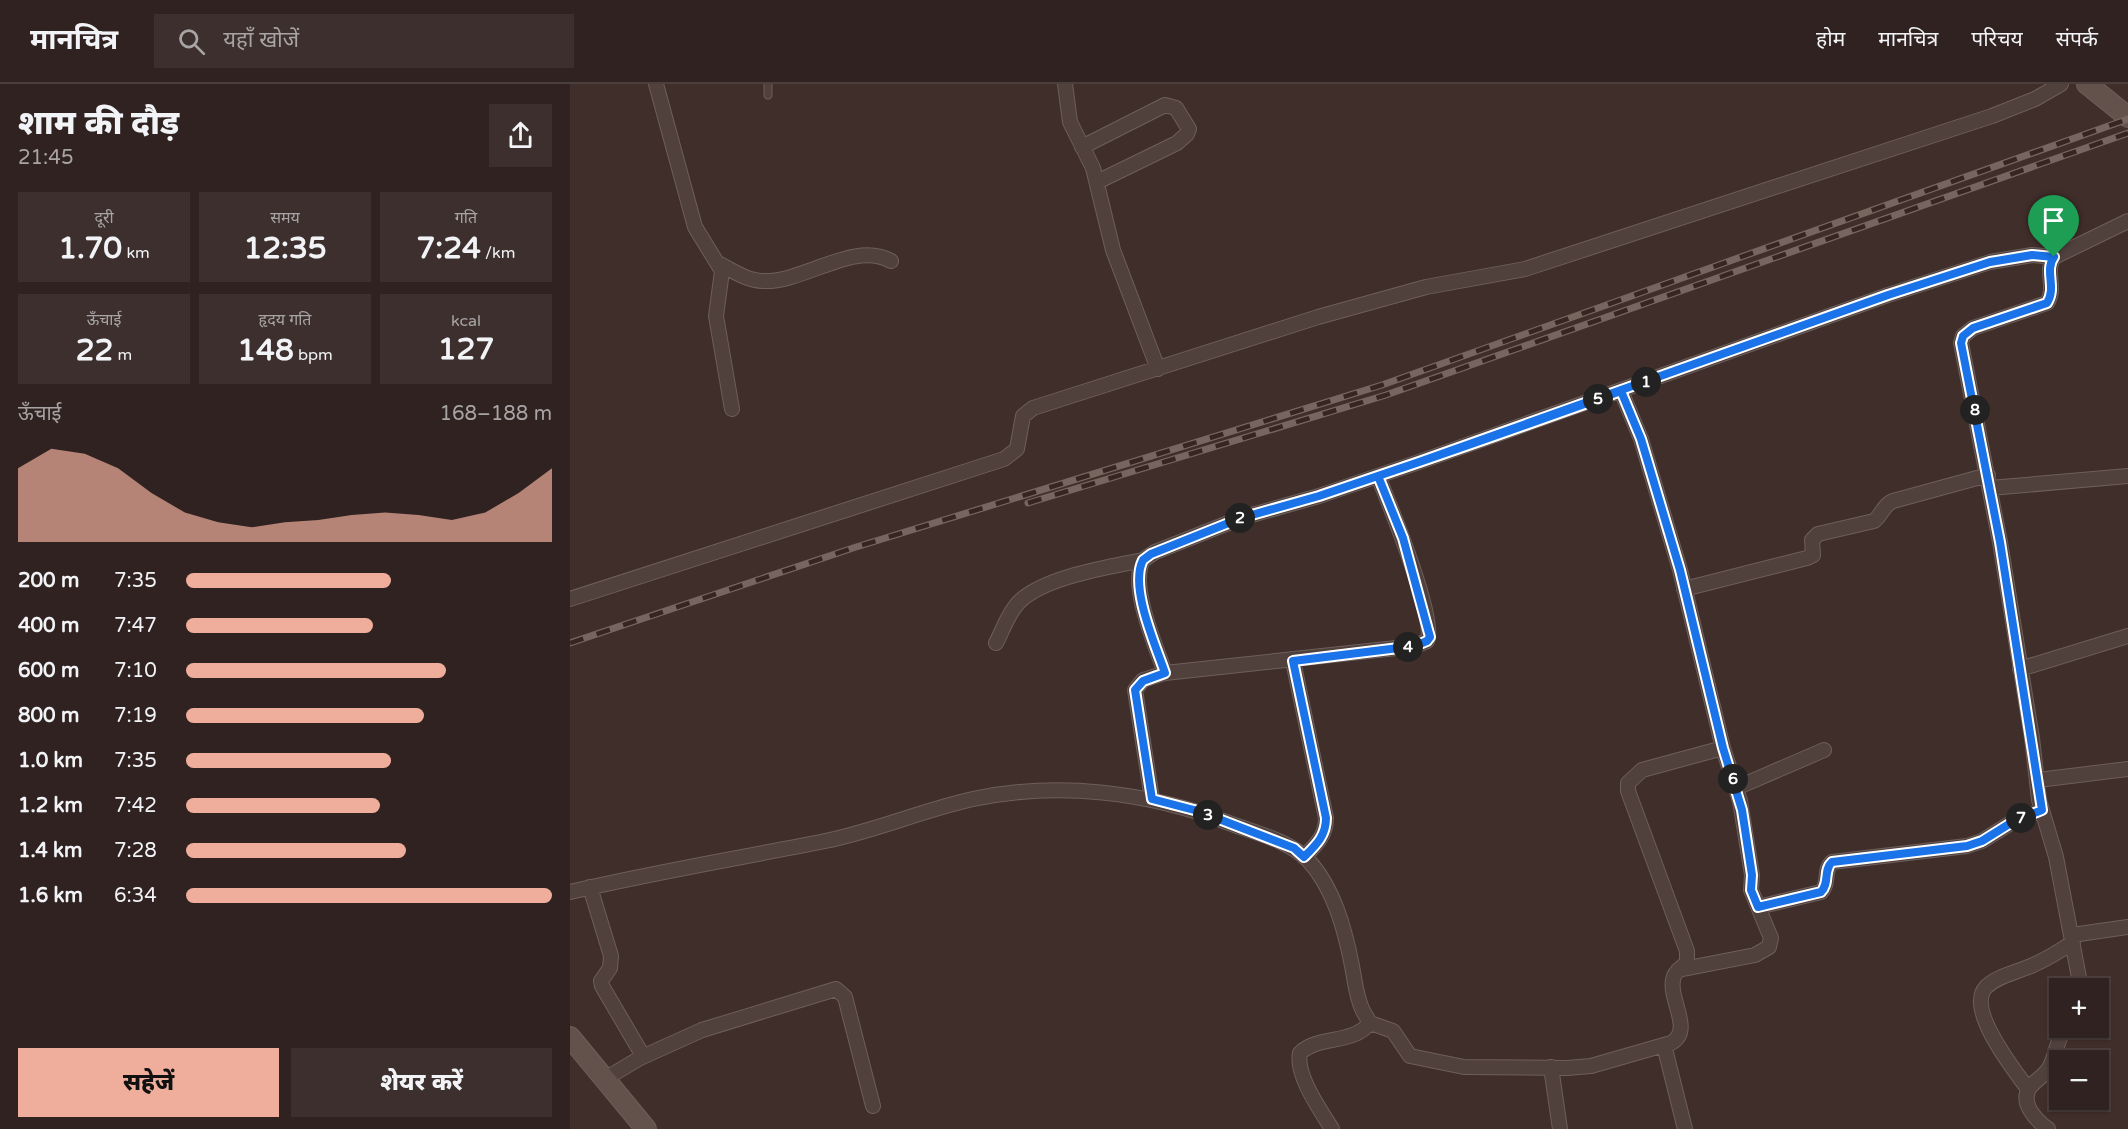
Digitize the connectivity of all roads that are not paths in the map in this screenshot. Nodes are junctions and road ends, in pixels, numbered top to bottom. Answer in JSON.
{"nodes":[{"id":1,"x":656,"y":84,"type":"edge"},
{"id":2,"x":768,"y":84,"type":"edge"},
{"id":3,"x":1065,"y":84,"type":"edge"},
{"id":4,"x":2061,"y":84,"type":"edge"},
{"id":5,"x":2087,"y":84,"type":"edge"},
{"id":6,"x":768,"y":95,"type":"dead end"},
{"id":7,"x":2128,"y":117,"type":"edge"},
{"id":8,"x":1082,"y":147,"type":"junction"},
{"id":9,"x":1097,"y":182,"type":"junction"},
{"id":10,"x":2128,"y":220,"type":"edge"},
{"id":11,"x":2054,"y":257,"type":"junction"},
{"id":12,"x":891,"y":261,"type":"dead end"},
{"id":13,"x":720,"y":264,"type":"junction"},
{"id":14,"x":1158,"y":369,"type":"junction"},
{"id":15,"x":1621,"y":391,"type":"junction"},
{"id":16,"x":732,"y":409,"type":"dead end"},
{"id":17,"x":1378,"y":476,"type":"junction"},
{"id":18,"x":2128,"y":476,"type":"edge"},
{"id":19,"x":1989,"y":481,"type":"junction"},
{"id":20,"x":1143,"y":560,"type":"junction"},
{"id":21,"x":1684,"y":589,"type":"junction"},
{"id":22,"x":570,"y":599,"type":"edge"},
{"id":23,"x":2128,"y":636,"type":"edge"},
{"id":24,"x":996,"y":643,"type":"dead end"},
{"id":25,"x":1293,"y":661,"type":"junction"},
{"id":26,"x":2020,"y":669,"type":"junction"},
{"id":27,"x":1165,"y":673,"type":"junction"},
{"id":28,"x":1723,"y":748,"type":"junction"},
{"id":29,"x":1824,"y":750,"type":"dead end"},
{"id":30,"x":2128,"y":769,"type":"edge"},
{"id":31,"x":2038,"y":780,"type":"junction"},
{"id":32,"x":1736,"y":788,"type":"junction"},
{"id":33,"x":1152,"y":799,"type":"junction"},
{"id":34,"x":2042,"y":810,"type":"junction"},
{"id":35,"x":1304,"y":857,"type":"junction"},
{"id":36,"x":590,"y":887,"type":"junction"},
{"id":37,"x":570,"y":892,"type":"edge"},
{"id":38,"x":1758,"y":907,"type":"junction"},
{"id":39,"x":2128,"y":927,"type":"edge"},
{"id":40,"x":2073,"y":939,"type":"junction"},
{"id":41,"x":1678,"y":970,"type":"junction"},
{"id":42,"x":2079,"y":978,"type":"edge"},
{"id":43,"x":1370,"y":1023,"type":"junction"},
{"id":44,"x":570,"y":1037,"type":"edge"},
{"id":45,"x":2059,"y":1038,"type":"edge"},
{"id":46,"x":1664,"y":1045,"type":"junction"},
{"id":47,"x":643,"y":1056,"type":"junction"},
{"id":48,"x":1551,"y":1067,"type":"junction"},
{"id":49,"x":605,"y":1079,"type":"junction"},
{"id":50,"x":2028,"y":1089,"type":"junction"},
{"id":51,"x":873,"y":1106,"type":"dead end"},
{"id":52,"x":646,"y":1129,"type":"edge"},
{"id":53,"x":1332,"y":1129,"type":"edge"},
{"id":54,"x":1560,"y":1129,"type":"edge"},
{"id":55,"x":1685,"y":1129,"type":"edge"},
{"id":56,"x":2048,"y":1129,"type":"edge"}],
"edges":[{"from":1,"to":13,"type":"street"},
{"from":2,"to":6,"type":"lane"},
{"from":3,"to":8,"type":"street"},
{"from":4,"to":14,"type":"street"},
{"from":5,"to":7,"type":"street"},
{"from":8,"to":9,"type":"street"},
{"from":8,"to":9,"type":"street"},
{"from":9,"to":14,"type":"street"},
{"from":10,"to":11,"type":"street"},
{"from":11,"to":15,"type":"street"},
{"from":11,"to":19,"type":"street"},
{"from":12,"to":13,"type":"street"},
{"from":13,"to":16,"type":"street"},
{"from":14,"to":22,"type":"street"},
{"from":15,"to":17,"type":"street"},
{"from":15,"to":21,"type":"street"},
{"from":17,"to":20,"type":"street"},
{"from":17,"to":25,"type":"street"},
{"from":18,"to":19,"type":"street"},
{"from":19,"to":21,"type":"street"},
{"from":19,"to":26,"type":"street"},
{"from":20,"to":24,"type":"street"},
{"from":20,"to":27,"type":"street"},
{"from":21,"to":28,"type":"street"},
{"from":23,"to":26,"type":"street"},
{"from":25,"to":27,"type":"street"},
{"from":25,"to":35,"type":"street"},
{"from":26,"to":31,"type":"street"},
{"from":27,"to":33,"type":"street"},
{"from":28,"to":32,"type":"street"},
{"from":28,"to":41,"type":"street"},
{"from":29,"to":32,"type":"street"},
{"from":30,"to":31,"type":"street"},
{"from":31,"to":34,"type":"street"},
{"from":32,"to":38,"type":"street"},
{"from":33,"to":35,"type":"street"},
{"from":33,"to":36,"type":"street"},
{"from":34,"to":38,"type":"street"},
{"from":34,"to":40,"type":"street"},
{"from":35,"to":43,"type":"street"},
{"from":36,"to":37,"type":"street"},
{"from":36,"to":47,"type":"street"},
{"from":38,"to":41,"type":"street"},
{"from":39,"to":40,"type":"street"},
{"from":40,"to":42,"type":"street"},
{"from":40,"to":50,"type":"street"},
{"from":41,"to":46,"type":"street"},
{"from":43,"to":48,"type":"street"},
{"from":43,"to":53,"type":"street"},
{"from":44,"to":49,"type":"street"},
{"from":45,"to":50,"type":"street"},
{"from":46,"to":48,"type":"street"},
{"from":46,"to":55,"type":"street"},
{"from":47,"to":49,"type":"street"},
{"from":47,"to":51,"type":"street"},
{"from":48,"to":54,"type":"street"},
{"from":49,"to":52,"type":"street"},
{"from":50,"to":56,"type":"street"}]}
